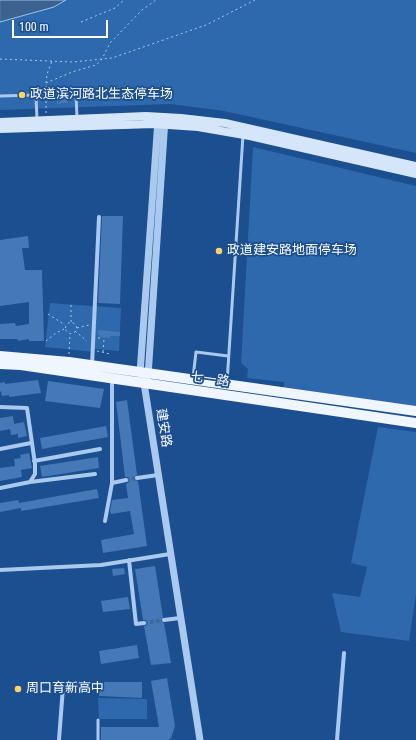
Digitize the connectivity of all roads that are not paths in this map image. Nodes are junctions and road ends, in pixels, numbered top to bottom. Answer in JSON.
{"nodes":[{"id":1,"x":76,"y":95,"type":"dead end"},
{"id":2,"x":0,"y":96,"type":"edge"},
{"id":3,"x":78,"y":119,"type":"junction"},
{"id":4,"x":37,"y":120,"type":"junction"},
{"id":5,"x":161,"y":121,"type":"junction"},
{"id":6,"x":0,"y":122,"type":"edge"},
{"id":7,"x":0,"y":129,"type":"edge"},
{"id":8,"x":242,"y":135,"type":"junction"},
{"id":9,"x":416,"y":166,"type":"edge"},
{"id":10,"x":416,"y":174,"type":"edge"},
{"id":11,"x":99,"y":217,"type":"dead end"},
{"id":12,"x":0,"y":356,"type":"edge"},
{"id":13,"x":228,"y":356,"type":"junction"},
{"id":14,"x":0,"y":364,"type":"edge"},
{"id":15,"x":92,"y":366,"type":"junction"},
{"id":16,"x":144,"y":377,"type":"junction"},
{"id":17,"x":112,"y":379,"type":"dead end"},
{"id":18,"x":192,"y":379,"type":"junction"},
{"id":19,"x":226,"y":384,"type":"junction"},
{"id":20,"x":0,"y":407,"type":"edge"},
{"id":21,"x":416,"y":412,"type":"edge"},
{"id":22,"x":416,"y":423,"type":"edge"},
{"id":23,"x":31,"y":443,"type":"junction"},
{"id":24,"x":0,"y":449,"type":"edge"},
{"id":25,"x":100,"y":449,"type":"dead end"},
{"id":26,"x":34,"y":461,"type":"junction"},
{"id":27,"x":95,"y":474,"type":"dead end"},
{"id":28,"x":158,"y":474,"type":"junction"},
{"id":29,"x":137,"y":478,"type":"tunnel mouth"},
{"id":30,"x":126,"y":480,"type":"tunnel mouth"},
{"id":31,"x":30,"y":482,"type":"junction"},
{"id":32,"x":112,"y":483,"type":"junction"},
{"id":33,"x":0,"y":488,"type":"edge"},
{"id":34,"x":105,"y":521,"type":"dead end"},
{"id":35,"x":170,"y":554,"type":"junction"},
{"id":36,"x":129,"y":560,"type":"junction"},
{"id":37,"x":0,"y":570,"type":"edge"},
{"id":38,"x":180,"y":618,"type":"junction"},
{"id":39,"x":164,"y":620,"type":"tunnel mouth"},
{"id":40,"x":144,"y":623,"type":"dead end"},
{"id":41,"x":344,"y":652,"type":"dead end"},
{"id":42,"x":63,"y":687,"type":"dead end"},
{"id":43,"x":98,"y":720,"type":"dead end"},
{"id":44,"x":59,"y":740,"type":"edge"},
{"id":45,"x":98,"y":740,"type":"edge"},
{"id":46,"x":200,"y":740,"type":"edge"},
{"id":47,"x":337,"y":740,"type":"edge"}],
"edges":[{"from":1,"to":3,"type":"lane"},
{"from":2,"to":4,"type":"lane"},
{"from":3,"to":4,"type":"main road"},
{"from":3,"to":5,"type":"main road"},
{"from":4,"to":6,"type":"main road"},
{"from":5,"to":7,"type":"main road"},
{"from":5,"to":8,"type":"main road"},
{"from":5,"to":9,"type":"main road"},
{"from":5,"to":16,"type":"street","name":"建安路"},
{"from":8,"to":10,"type":"main road"},
{"from":8,"to":13,"type":"lane"},
{"from":11,"to":15,"type":"street"},
{"from":12,"to":15,"type":"main road","name":"七一路"},
{"from":13,"to":18,"type":"lane"},
{"from":13,"to":19,"type":"lane"},
{"from":14,"to":16,"type":"main road","name":"七一路"},
{"from":15,"to":16,"type":"main road","name":"七一路"},
{"from":16,"to":18,"type":"main road","name":"七一路"},
{"from":16,"to":22,"type":"main road","name":"七一路"},
{"from":16,"to":28,"type":"street","name":"建安路"},
{"from":17,"to":32,"type":"street"},
{"from":18,"to":19,"type":"main road","name":"七一路"},
{"from":19,"to":21,"type":"main road","name":"七一路"},
{"from":20,"to":23,"type":"street"},
{"from":23,"to":24,"type":"street"},
{"from":23,"to":26,"type":"street"},
{"from":25,"to":26,"type":"street"},
{"from":26,"to":31,"type":"street"},
{"from":27,"to":31,"type":"street"},
{"from":28,"to":29,"type":"street"},
{"from":28,"to":35,"type":"street","name":"建安路"},
{"from":30,"to":32,"type":"street"},
{"from":31,"to":33,"type":"street"},
{"from":32,"to":34,"type":"street"},
{"from":35,"to":36,"type":"street"},
{"from":35,"to":38,"type":"street","name":"建安路"},
{"from":36,"to":37,"type":"street"},
{"from":36,"to":40,"type":"street"},
{"from":38,"to":39,"type":"street"},
{"from":38,"to":46,"type":"street","name":"建安路"},
{"from":41,"to":47,"type":"street"},
{"from":42,"to":44,"type":"street"},
{"from":43,"to":45,"type":"lane"}]}
